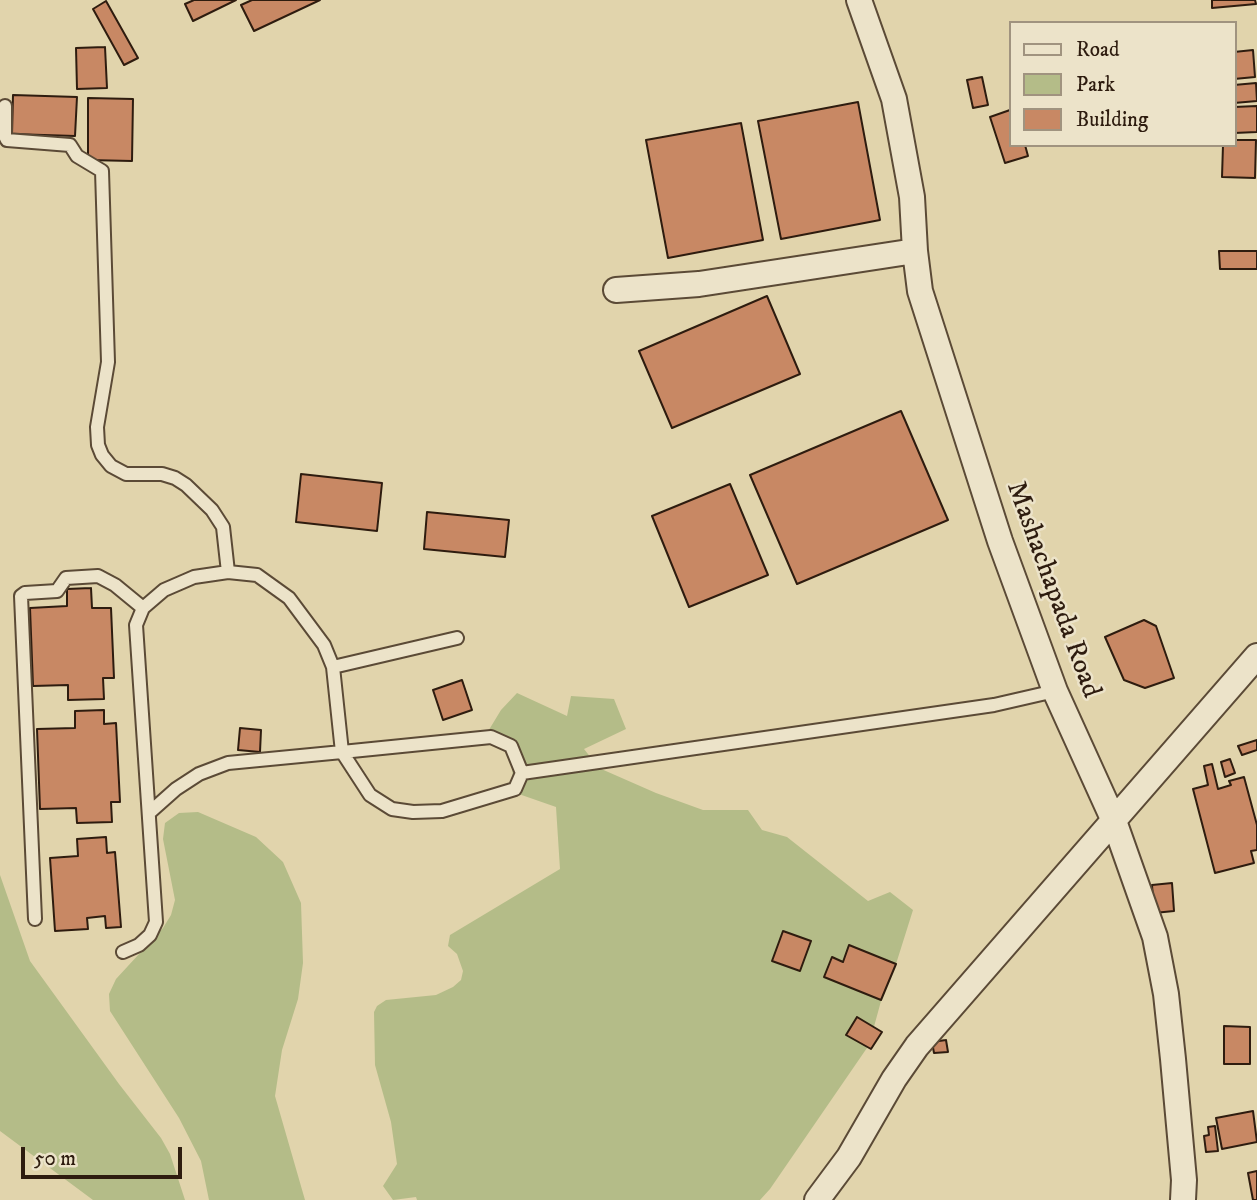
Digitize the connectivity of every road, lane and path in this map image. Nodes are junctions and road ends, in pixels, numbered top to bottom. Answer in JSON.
{"nodes":[{"id":1,"x":859,"y":0,"type":"edge"},
{"id":2,"x":5,"y":106,"type":"dead end"},
{"id":3,"x":915,"y":251,"type":"junction"},
{"id":4,"x":616,"y":290,"type":"dead end"},
{"id":5,"x":228,"y":572,"type":"junction"},
{"id":6,"x":144,"y":608,"type":"junction"},
{"id":7,"x":457,"y":638,"type":"dead end"},
{"id":8,"x":1256,"y":662,"type":"edge"},
{"id":9,"x":333,"y":667,"type":"junction"},
{"id":10,"x":1055,"y":691,"type":"junction"},
{"id":11,"x":342,"y":752,"type":"junction"},
{"id":12,"x":522,"y":773,"type":"junction"},
{"id":13,"x":149,"y":813,"type":"junction"},
{"id":14,"x":1114,"y":821,"type":"junction"},
{"id":15,"x":35,"y":919,"type":"dead end"},
{"id":16,"x":123,"y":952,"type":"dead end"},
{"id":17,"x":817,"y":1200,"type":"edge"},
{"id":18,"x":1183,"y":1200,"type":"edge"}],
"edges":[{"from":1,"to":3,"type":"street","name":"Mashachapada Road"},
{"from":2,"to":5,"type":"lane"},
{"from":3,"to":4,"type":"street"},
{"from":3,"to":10,"type":"street","name":"Mashachapada Road"},
{"from":5,"to":6,"type":"lane"},
{"from":5,"to":9,"type":"lane"},
{"from":6,"to":13,"type":"lane"},
{"from":6,"to":15,"type":"lane"},
{"from":7,"to":9,"type":"lane"},
{"from":8,"to":14,"type":"street"},
{"from":9,"to":11,"type":"lane"},
{"from":10,"to":12,"type":"lane"},
{"from":10,"to":14,"type":"street","name":"Mashachapada Road"},
{"from":11,"to":12,"type":"lane"},
{"from":11,"to":12,"type":"lane"},
{"from":11,"to":13,"type":"lane"},
{"from":13,"to":16,"type":"lane"},
{"from":14,"to":17,"type":"street"},
{"from":14,"to":18,"type":"street","name":"Mashachapada Road"}]}
